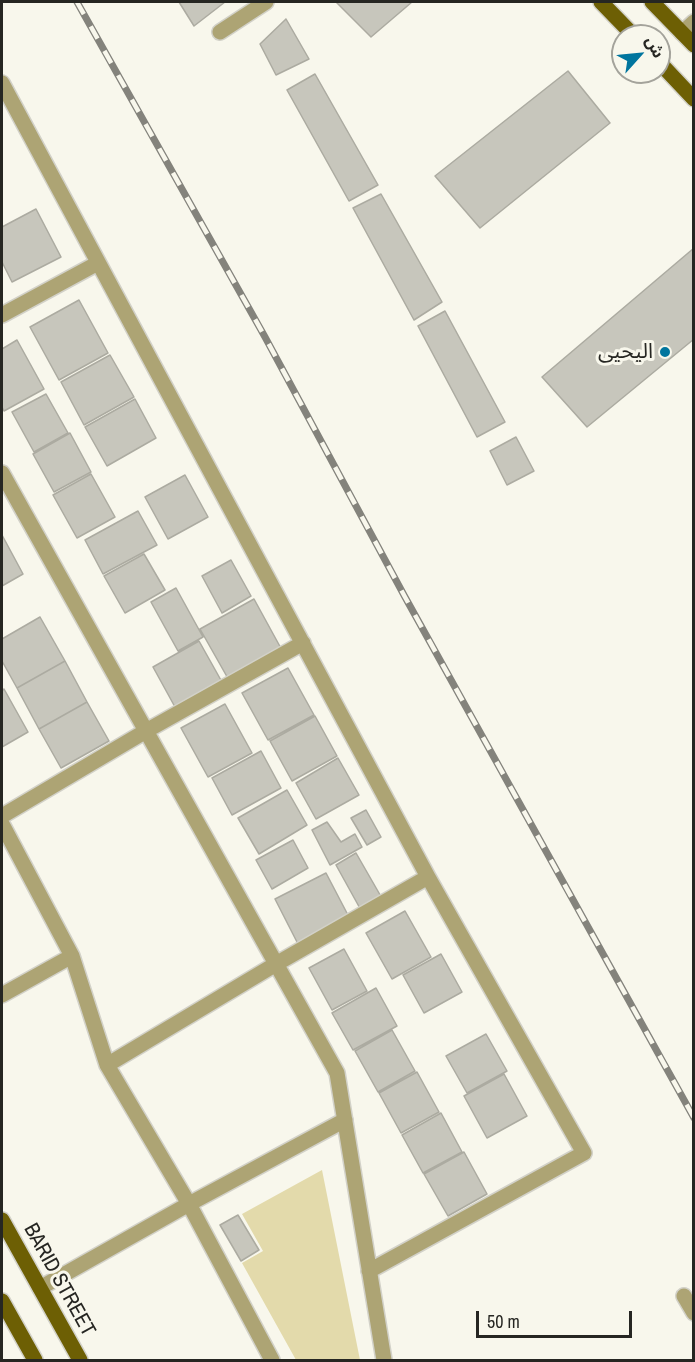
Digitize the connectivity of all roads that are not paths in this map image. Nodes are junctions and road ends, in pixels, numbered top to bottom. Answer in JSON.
{"nodes":[{"id":1,"x":266,"y":2,"type":"edge"},
{"id":2,"x":601,"y":2,"type":"edge"},
{"id":3,"x":652,"y":2,"type":"edge"},
{"id":4,"x":622,"y":24,"type":"edge"},
{"id":5,"x":688,"y":28,"type":"edge"},
{"id":6,"x":220,"y":32,"type":"dead end"},
{"id":7,"x":693,"y":45,"type":"edge"},
{"id":8,"x":671,"y":75,"type":"edge"},
{"id":9,"x":2,"y":83,"type":"edge"},
{"id":10,"x":693,"y":99,"type":"edge"},
{"id":11,"x":98,"y":263,"type":"junction"},
{"id":12,"x":2,"y":315,"type":"edge"},
{"id":13,"x":2,"y":473,"type":"edge"},
{"id":14,"x":7,"y":497,"type":"edge"},
{"id":15,"x":303,"y":643,"type":"junction"},
{"id":16,"x":146,"y":730,"type":"junction"},
{"id":17,"x":2,"y":816,"type":"edge"},
{"id":18,"x":2,"y":824,"type":"edge"},
{"id":19,"x":428,"y":877,"type":"junction"},
{"id":20,"x":72,"y":956,"type":"junction"},
{"id":21,"x":276,"y":964,"type":"junction"},
{"id":22,"x":2,"y":995,"type":"edge"},
{"id":23,"x":107,"y":1065,"type":"junction"},
{"id":24,"x":345,"y":1120,"type":"junction"},
{"id":25,"x":189,"y":1204,"type":"junction"},
{"id":26,"x":2,"y":1220,"type":"edge"},
{"id":27,"x":369,"y":1271,"type":"junction"},
{"id":28,"x":40,"y":1288,"type":"junction"},
{"id":29,"x":684,"y":1296,"type":"dead end"},
{"id":30,"x":3,"y":1307,"type":"edge"},
{"id":31,"x":693,"y":1313,"type":"edge"},
{"id":32,"x":35,"y":1360,"type":"edge"},
{"id":33,"x":80,"y":1360,"type":"edge"},
{"id":34,"x":272,"y":1360,"type":"edge"},
{"id":35,"x":384,"y":1360,"type":"edge"}],
"edges":[{"from":1,"to":6,"type":"street"},
{"from":2,"to":4,"type":"main road"},
{"from":3,"to":5,"type":"main road"},
{"from":5,"to":7,"type":"main road"},
{"from":8,"to":10,"type":"main road"},
{"from":9,"to":11,"type":"street"},
{"from":11,"to":12,"type":"street"},
{"from":11,"to":15,"type":"street"},
{"from":13,"to":14,"type":"street"},
{"from":14,"to":16,"type":"street"},
{"from":15,"to":16,"type":"street"},
{"from":15,"to":19,"type":"street"},
{"from":16,"to":17,"type":"street"},
{"from":16,"to":21,"type":"street"},
{"from":18,"to":20,"type":"street"},
{"from":19,"to":21,"type":"street"},
{"from":19,"to":27,"type":"street"},
{"from":20,"to":22,"type":"street"},
{"from":20,"to":23,"type":"street"},
{"from":21,"to":23,"type":"street"},
{"from":21,"to":24,"type":"street"},
{"from":23,"to":25,"type":"street"},
{"from":24,"to":25,"type":"street"},
{"from":24,"to":27,"type":"street"},
{"from":25,"to":28,"type":"street"},
{"from":25,"to":34,"type":"street"},
{"from":26,"to":28,"type":"main road","name":"BARID STREET"},
{"from":27,"to":35,"type":"street"},
{"from":28,"to":33,"type":"main road","name":"BARID STREET"},
{"from":29,"to":31,"type":"street"},
{"from":30,"to":32,"type":"main road"}]}
